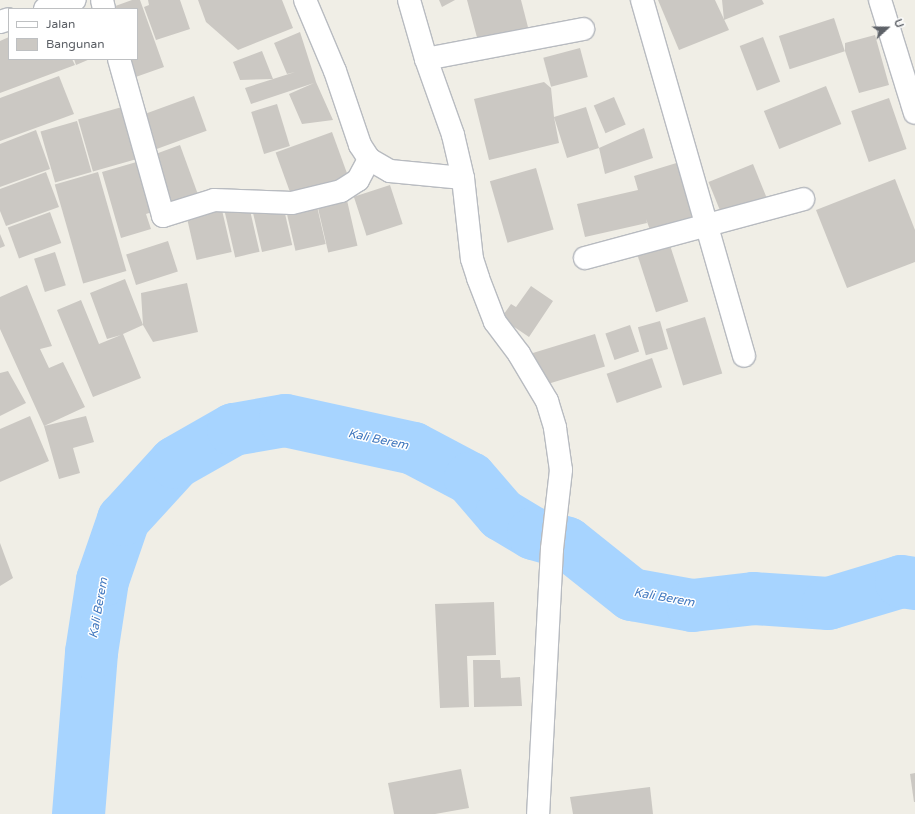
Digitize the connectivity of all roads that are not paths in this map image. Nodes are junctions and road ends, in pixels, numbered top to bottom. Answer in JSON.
{"nodes":[{"id":1,"x":75,"y":0,"type":"edge"},
{"id":2,"x":305,"y":0,"type":"edge"},
{"id":3,"x":409,"y":0,"type":"edge"},
{"id":4,"x":642,"y":0,"type":"edge"},
{"id":5,"x":880,"y":0,"type":"edge"},
{"id":6,"x":47,"y":8,"type":"edge"},
{"id":7,"x":583,"y":29,"type":"dead end"},
{"id":8,"x":426,"y":59,"type":"junction"},
{"id":9,"x":119,"y":60,"type":"edge"},
{"id":10,"x":915,"y":113,"type":"edge"},
{"id":11,"x":369,"y":159,"type":"junction"},
{"id":12,"x":464,"y":178,"type":"junction"},
{"id":13,"x":803,"y":199,"type":"dead end"},
{"id":14,"x":707,"y":227,"type":"junction"},
{"id":15,"x":585,"y":258,"type":"dead end"},
{"id":16,"x":744,"y":356,"type":"dead end"},
{"id":17,"x":538,"y":814,"type":"edge"}],
"edges":[{"from":1,"to":6,"type":"street"},
{"from":2,"to":11,"type":"street"},
{"from":3,"to":8,"type":"street"},
{"from":4,"to":14,"type":"street"},
{"from":5,"to":10,"type":"street"},
{"from":7,"to":8,"type":"street"},
{"from":8,"to":12,"type":"street"},
{"from":9,"to":11,"type":"street"},
{"from":11,"to":12,"type":"street"},
{"from":12,"to":17,"type":"street"},
{"from":13,"to":14,"type":"street"},
{"from":14,"to":15,"type":"street"},
{"from":14,"to":16,"type":"street"}]}
